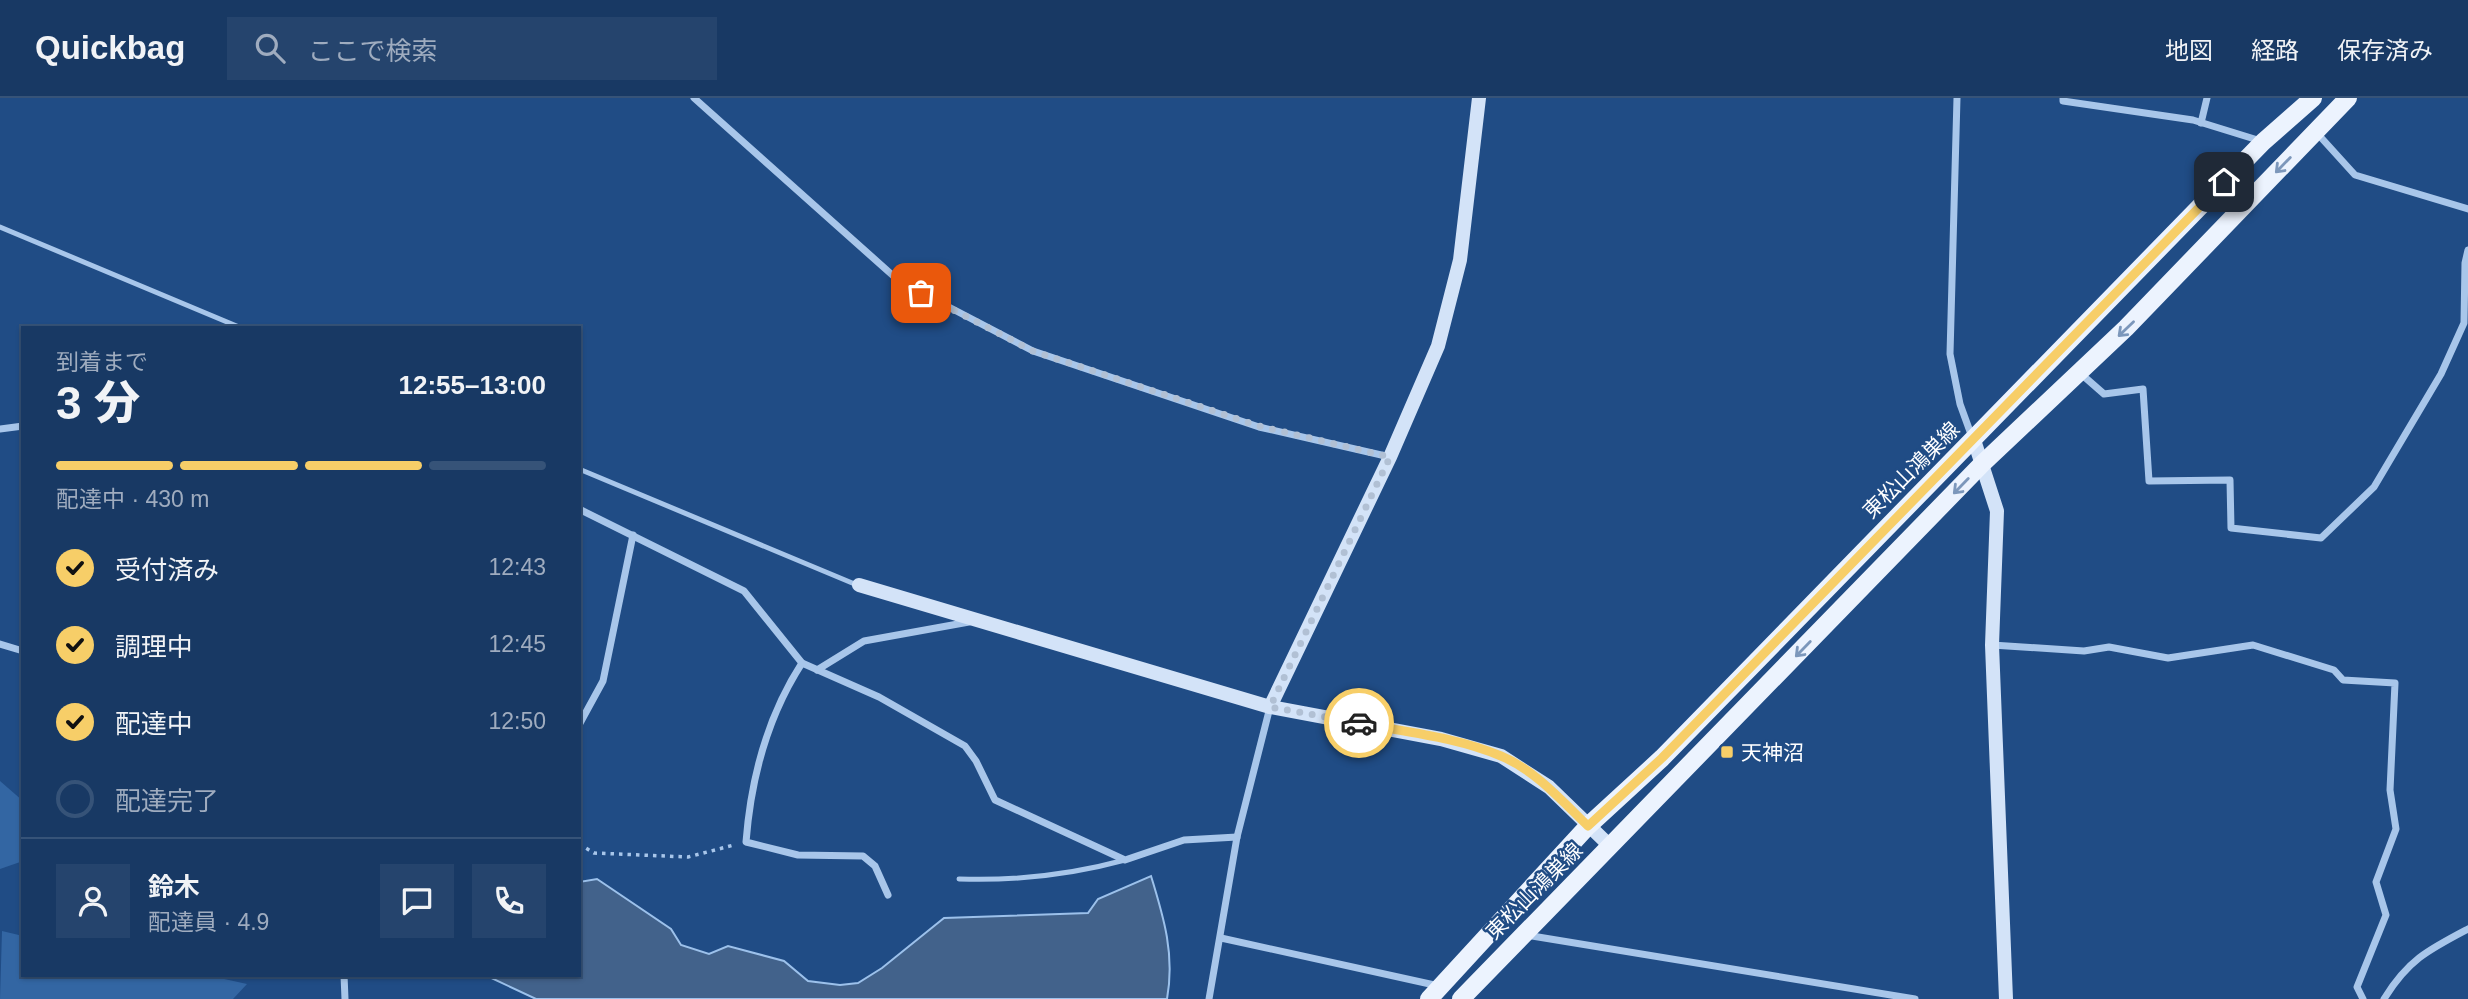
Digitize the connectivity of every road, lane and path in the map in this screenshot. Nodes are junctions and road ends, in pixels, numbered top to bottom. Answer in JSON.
{"nodes":[{"id":1,"x":694,"y":98,"type":"edge"},
{"id":2,"x":1479,"y":98,"type":"edge"},
{"id":3,"x":1957,"y":98,"type":"edge"},
{"id":4,"x":2063,"y":98,"type":"edge"},
{"id":5,"x":2207,"y":98,"type":"edge"},
{"id":6,"x":2313,"y":98,"type":"edge"},
{"id":7,"x":2348,"y":98,"type":"edge"},
{"id":8,"x":2202,"y":123,"type":"junction"},
{"id":9,"x":2316,"y":131,"type":"junction"},
{"id":10,"x":2263,"y":142,"type":"junction"},
{"id":11,"x":2468,"y":209,"type":"edge"},
{"id":12,"x":0,"y":228,"type":"edge"},
{"id":13,"x":2468,"y":250,"type":"edge"},
{"id":14,"x":237,"y":326,"type":"edge"},
{"id":15,"x":2079,"y":373,"type":"junction"},
{"id":16,"x":21,"y":426,"type":"edge"},
{"id":17,"x":0,"y":429,"type":"edge"},
{"id":18,"x":1973,"y":440,"type":"junction"},
{"id":19,"x":1390,"y":457,"type":"junction"},
{"id":20,"x":1982,"y":464,"type":"junction"},
{"id":21,"x":581,"y":470,"type":"edge"},
{"id":22,"x":581,"y":510,"type":"edge"},
{"id":23,"x":633,"y":535,"type":"junction"},
{"id":24,"x":859,"y":585,"type":"joint"},
{"id":25,"x":981,"y":620,"type":"junction"},
{"id":26,"x":0,"y":645,"type":"edge"},
{"id":27,"x":1992,"y":645,"type":"junction"},
{"id":28,"x":21,"y":650,"type":"edge"},
{"id":29,"x":802,"y":663,"type":"junction"},
{"id":30,"x":817,"y":670,"type":"junction"},
{"id":31,"x":1270,"y":707,"type":"junction"},
{"id":32,"x":581,"y":721,"type":"edge"},
{"id":33,"x":1588,"y":826,"type":"junction"},
{"id":34,"x":1237,"y":837,"type":"junction"},
{"id":35,"x":746,"y":842,"type":"junction"},
{"id":36,"x":581,"y":845,"type":"edge"},
{"id":37,"x":1610,"y":846,"type":"junction"},
{"id":38,"x":1125,"y":860,"type":"junction"},
{"id":39,"x":959,"y":879,"type":"dead end"},
{"id":40,"x":888,"y":895,"type":"dead end"},
{"id":41,"x":2468,"y":929,"type":"edge"},
{"id":42,"x":1522,"y":935,"type":"junction"},
{"id":43,"x":1221,"y":939,"type":"junction"},
{"id":44,"x":344,"y":977,"type":"edge"},
{"id":45,"x":1435,"y":993,"type":"edge"},
{"id":46,"x":345,"y":999,"type":"edge"},
{"id":47,"x":1209,"y":999,"type":"edge"},
{"id":48,"x":1461,"y":999,"type":"edge"},
{"id":49,"x":1915,"y":999,"type":"edge"},
{"id":50,"x":2006,"y":999,"type":"edge"},
{"id":51,"x":2363,"y":999,"type":"edge"},
{"id":52,"x":2384,"y":999,"type":"edge"}],
"edges":[{"from":1,"to":19,"type":"street"},
{"from":2,"to":19,"type":"street"},
{"from":3,"to":18,"type":"street"},
{"from":4,"to":8,"type":"street"},
{"from":5,"to":8,"type":"street"},
{"from":6,"to":10,"type":"main road","name":"東松山鴻巣線"},
{"from":7,"to":9,"type":"main road","name":"東松山鴻巣線"},
{"from":8,"to":10,"type":"street"},
{"from":9,"to":11,"type":"street"},
{"from":9,"to":15,"type":"main road","name":"東松山鴻巣線","one_way":true},
{"from":10,"to":18,"type":"main road","name":"東松山鴻巣線"},
{"from":12,"to":14,"type":"lane"},
{"from":13,"to":15,"type":"street"},
{"from":15,"to":20,"type":"main road","name":"東松山鴻巣線"},
{"from":16,"to":17,"type":"street"},
{"from":18,"to":20,"type":"street"},
{"from":18,"to":33,"type":"main road","name":"東松山鴻巣線"},
{"from":19,"to":31,"type":"street"},
{"from":20,"to":27,"type":"street"},
{"from":20,"to":37,"type":"main road","name":"東松山鴻巣線","one_way":true},
{"from":21,"to":24,"type":"lane"},
{"from":22,"to":23,"type":"street"},
{"from":23,"to":29,"type":"street"},
{"from":23,"to":32,"type":"street"},
{"from":24,"to":25,"type":"street"},
{"from":25,"to":30,"type":"street"},
{"from":25,"to":31,"type":"street"},
{"from":26,"to":28,"type":"street"},
{"from":27,"to":50,"type":"street"},
{"from":27,"to":51,"type":"street"},
{"from":29,"to":30,"type":"street"},
{"from":29,"to":35,"type":"street"},
{"from":30,"to":38,"type":"street"},
{"from":31,"to":33,"type":"street"},
{"from":31,"to":34,"type":"street"},
{"from":33,"to":37,"type":"street"},
{"from":33,"to":45,"type":"main road","name":"東松山鴻巣線"},
{"from":34,"to":38,"type":"street"},
{"from":34,"to":43,"type":"street"},
{"from":35,"to":36,"type":"path"},
{"from":35,"to":40,"type":"street"},
{"from":37,"to":42,"type":"main road","name":"東松山鴻巣線"},
{"from":38,"to":39,"type":"lane"},
{"from":41,"to":52,"type":"street"},
{"from":42,"to":48,"type":"main road","name":"東松山鴻巣線"},
{"from":42,"to":49,"type":"street"},
{"from":43,"to":45,"type":"street"},
{"from":43,"to":47,"type":"street"},
{"from":44,"to":46,"type":"street"}]}
